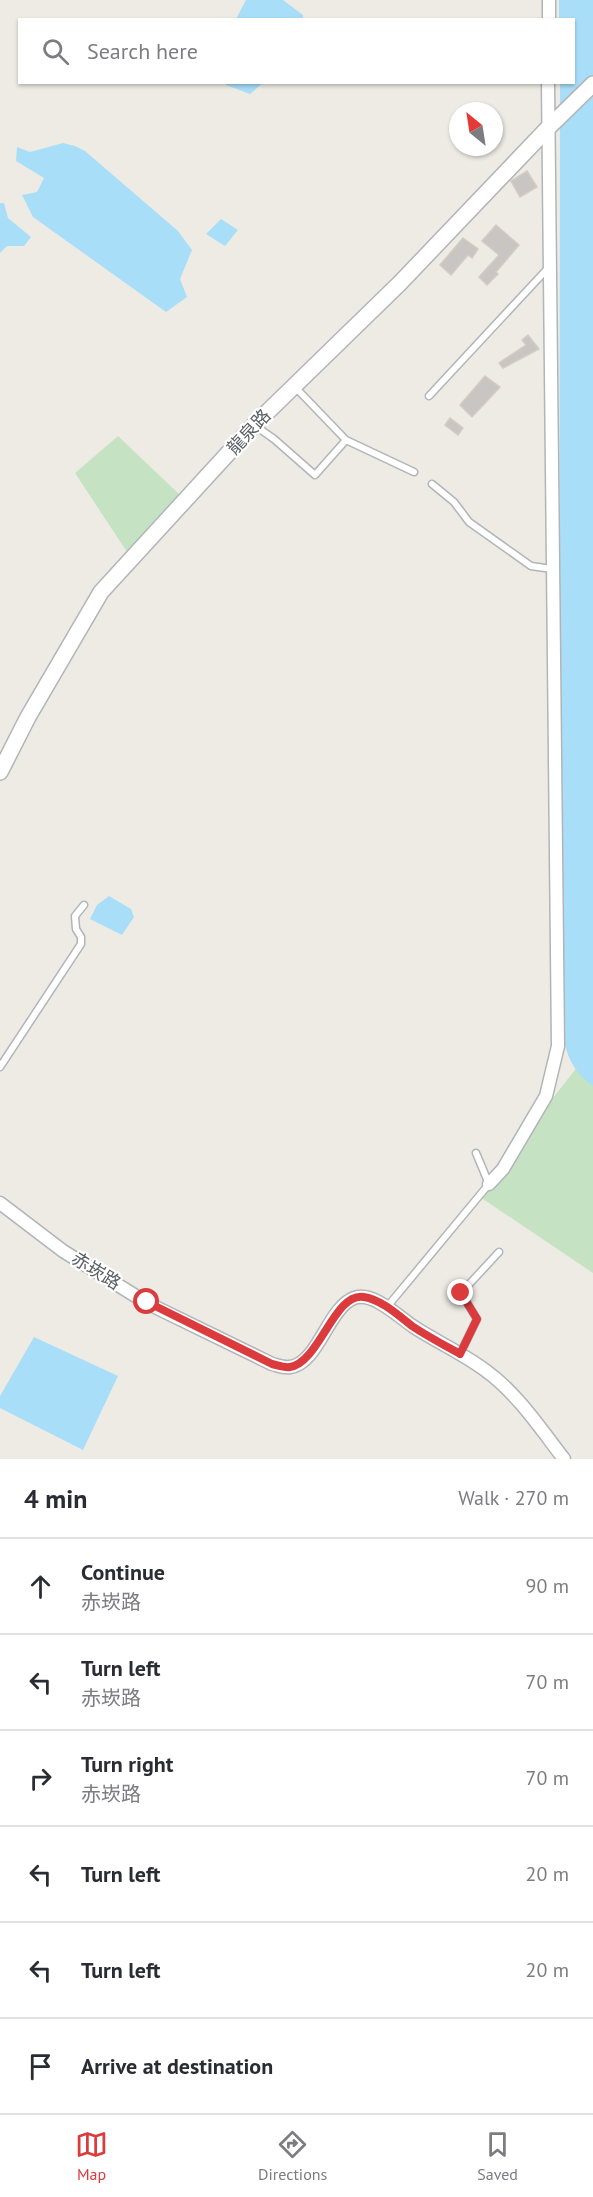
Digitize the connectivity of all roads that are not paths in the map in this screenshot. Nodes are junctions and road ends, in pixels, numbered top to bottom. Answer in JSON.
{"nodes":[{"id":1,"x":549,"y":0,"type":"edge"},
{"id":2,"x":549,"y":18,"type":"edge"},
{"id":3,"x":548,"y":84,"type":"edge"},
{"id":4,"x":593,"y":84,"type":"edge"},
{"id":5,"x":547,"y":129,"type":"junction"},
{"id":6,"x":550,"y":266,"type":"junction"},
{"id":7,"x":294,"y":385,"type":"junction"},
{"id":8,"x":429,"y":396,"type":"dead end"},
{"id":9,"x":254,"y":425,"type":"junction"},
{"id":10,"x":346,"y":440,"type":"junction"},
{"id":11,"x":414,"y":472,"type":"dead end"},
{"id":12,"x":432,"y":484,"type":"dead end"},
{"id":13,"x":553,"y":569,"type":"junction"},
{"id":14,"x":0,"y":772,"type":"edge"},
{"id":15,"x":84,"y":905,"type":"dead end"},
{"id":16,"x":0,"y":1067,"type":"edge"},
{"id":17,"x":476,"y":1153,"type":"dead end"},
{"id":18,"x":489,"y":1184,"type":"junction"},
{"id":19,"x":0,"y":1203,"type":"edge"},
{"id":20,"x":499,"y":1252,"type":"dead end"},
{"id":21,"x":387,"y":1307,"type":"junction"},
{"id":22,"x":460,"y":1354,"type":"junction"},
{"id":23,"x":564,"y":1459,"type":"edge"}],
"edges":[{"from":1,"to":2,"type":"street"},
{"from":3,"to":5,"type":"street"},
{"from":4,"to":5,"type":"street","name":"龍泉路"},
{"from":5,"to":6,"type":"street"},
{"from":5,"to":7,"type":"street","name":"龍泉路"},
{"from":6,"to":8,"type":"lane"},
{"from":6,"to":13,"type":"street"},
{"from":7,"to":9,"type":"street","name":"龍泉路"},
{"from":7,"to":10,"type":"lane"},
{"from":9,"to":10,"type":"lane"},
{"from":9,"to":14,"type":"street","name":"龍泉路"},
{"from":10,"to":11,"type":"lane"},
{"from":12,"to":13,"type":"lane"},
{"from":13,"to":18,"type":"street"},
{"from":15,"to":16,"type":"lane"},
{"from":17,"to":18,"type":"lane"},
{"from":18,"to":21,"type":"lane"},
{"from":19,"to":21,"type":"street","name":"赤崁路"},
{"from":20,"to":22,"type":"lane"},
{"from":21,"to":22,"type":"street","name":"赤崁路"},
{"from":22,"to":23,"type":"street","name":"赤崁路"}]}
